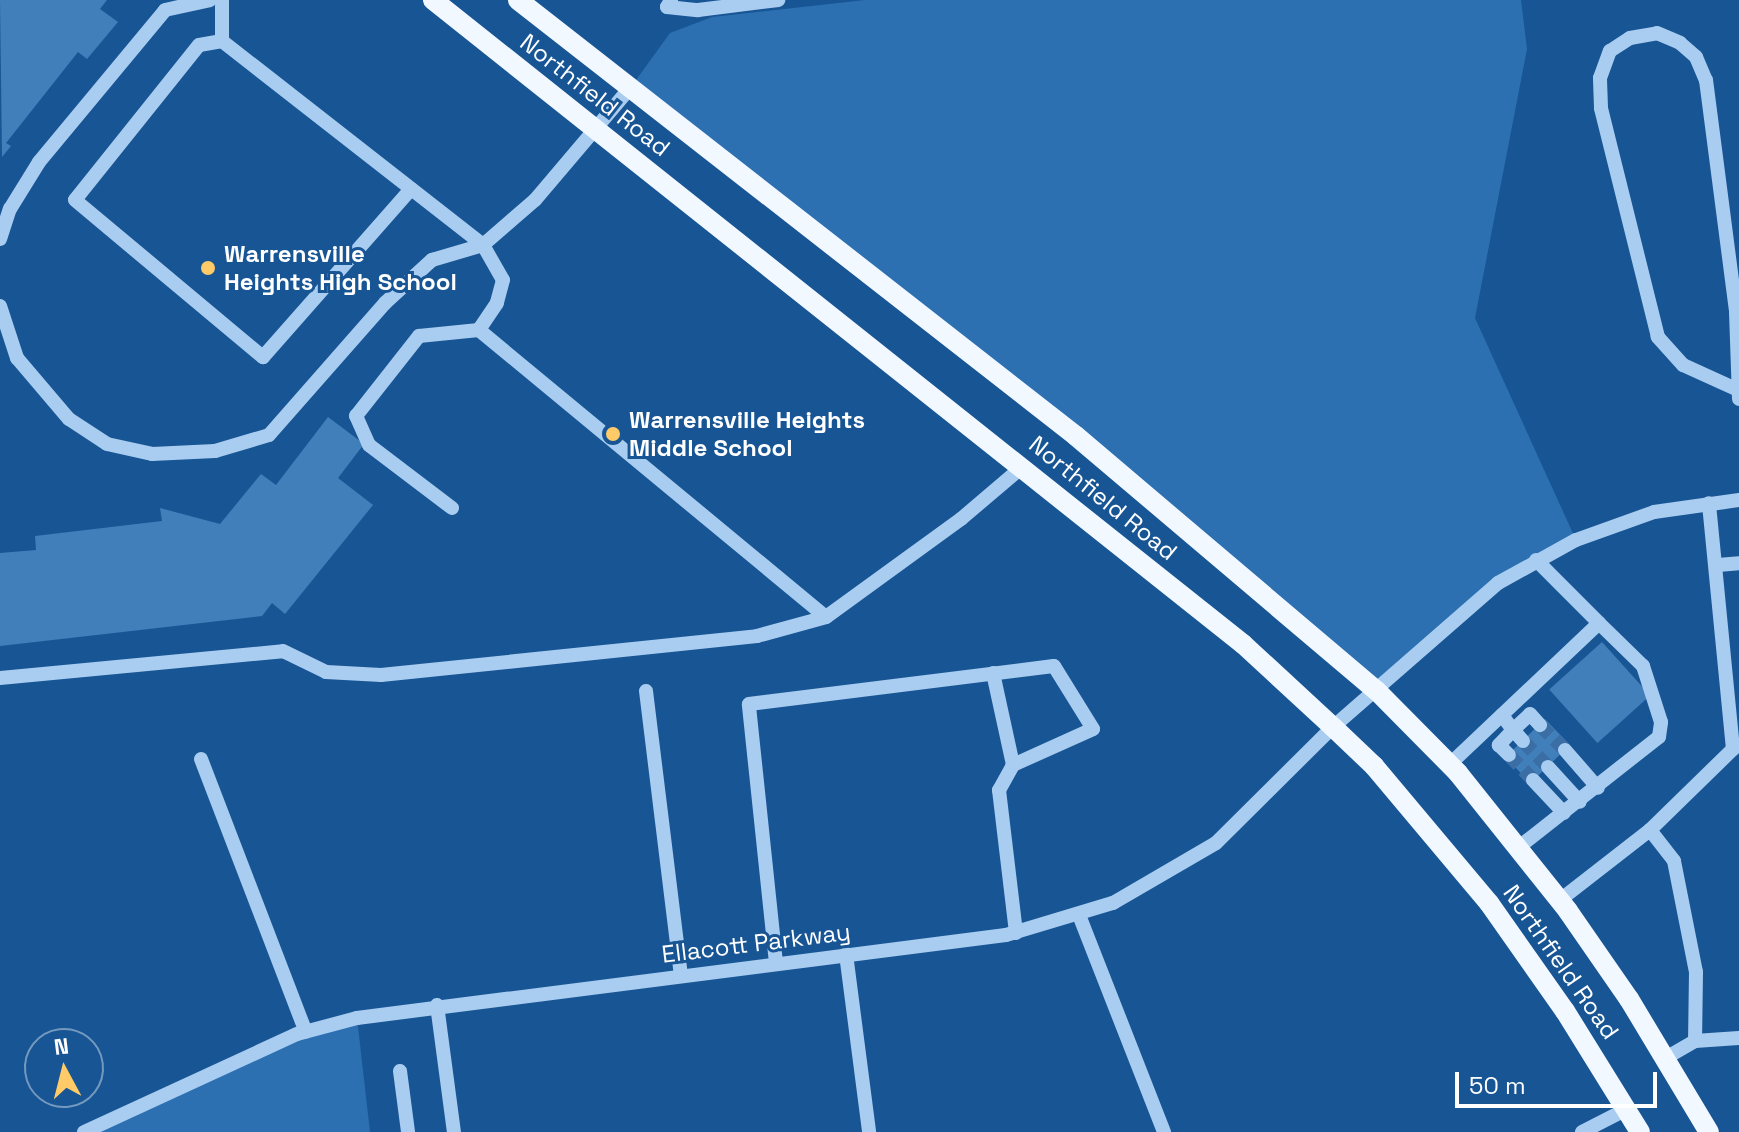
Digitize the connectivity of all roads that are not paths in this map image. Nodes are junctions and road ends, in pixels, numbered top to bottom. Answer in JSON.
{"nodes":[{"id":1,"x":210,"y":0,"type":"edge"},
{"id":2,"x":222,"y":0,"type":"edge"},
{"id":3,"x":433,"y":0,"type":"edge"},
{"id":4,"x":518,"y":0,"type":"edge"},
{"id":5,"x":671,"y":0,"type":"edge"},
{"id":6,"x":778,"y":0,"type":"edge"},
{"id":7,"x":222,"y":41,"type":"junction"},
{"id":8,"x":631,"y":87,"type":"junction"},
{"id":9,"x":598,"y":131,"type":"junction"},
{"id":10,"x":411,"y":189,"type":"junction"},
{"id":11,"x":0,"y":239,"type":"edge"},
{"id":12,"x":483,"y":245,"type":"junction"},
{"id":13,"x":0,"y":306,"type":"edge"},
{"id":14,"x":479,"y":330,"type":"junction"},
{"id":15,"x":1738,"y":390,"type":"edge"},
{"id":16,"x":1739,"y":399,"type":"edge"},
{"id":17,"x":1022,"y":467,"type":"junction"},
{"id":18,"x":1739,"y":500,"type":"edge"},
{"id":19,"x":1709,"y":503,"type":"junction"},
{"id":20,"x":452,"y":508,"type":"dead end"},
{"id":21,"x":1536,"y":560,"type":"junction"},
{"id":22,"x":1739,"y":563,"type":"edge"},
{"id":23,"x":1718,"y":565,"type":"junction"},
{"id":24,"x":826,"y":617,"type":"junction"},
{"id":25,"x":1599,"y":623,"type":"junction"},
{"id":26,"x":993,"y":673,"type":"junction"},
{"id":27,"x":0,"y":678,"type":"edge"},
{"id":28,"x":1376,"y":690,"type":"junction"},
{"id":29,"x":646,"y":691,"type":"dead end"},
{"id":30,"x":1502,"y":715,"type":"junction"},
{"id":31,"x":1540,"y":725,"type":"dead end"},
{"id":32,"x":1333,"y":727,"type":"junction"},
{"id":33,"x":1518,"y":735,"type":"junction"},
{"id":34,"x":1736,"y":749,"type":"edge"},
{"id":35,"x":1565,"y":750,"type":"tunnel mouth"},
{"id":36,"x":1509,"y":755,"type":"dead end"},
{"id":37,"x":201,"y":759,"type":"dead end"},
{"id":38,"x":1450,"y":764,"type":"junction"},
{"id":39,"x":1013,"y":765,"type":"junction"},
{"id":40,"x":1548,"y":767,"type":"tunnel mouth"},
{"id":41,"x":1533,"y":780,"type":"tunnel mouth"},
{"id":42,"x":1598,"y":788,"type":"junction"},
{"id":43,"x":1580,"y":802,"type":"junction"},
{"id":44,"x":1564,"y":813,"type":"junction"},
{"id":45,"x":1650,"y":830,"type":"junction"},
{"id":46,"x":1519,"y":847,"type":"junction"},
{"id":47,"x":1560,"y":900,"type":"junction"},
{"id":48,"x":1079,"y":915,"type":"junction"},
{"id":49,"x":1016,"y":933,"type":"junction"},
{"id":50,"x":846,"y":954,"type":"junction"},
{"id":51,"x":776,"y":963,"type":"junction"},
{"id":52,"x":681,"y":975,"type":"junction"},
{"id":53,"x":437,"y":1005,"type":"junction"},
{"id":54,"x":306,"y":1032,"type":"junction"},
{"id":55,"x":1739,"y":1038,"type":"edge"},
{"id":56,"x":1695,"y":1041,"type":"junction"},
{"id":57,"x":1666,"y":1058,"type":"junction"},
{"id":58,"x":400,"y":1071,"type":"dead end"},
{"id":59,"x":1627,"y":1109,"type":"junction"},
{"id":60,"x":84,"y":1132,"type":"edge"},
{"id":61,"x":408,"y":1132,"type":"edge"},
{"id":62,"x":454,"y":1132,"type":"edge"},
{"id":63,"x":869,"y":1132,"type":"edge"},
{"id":64,"x":1164,"y":1132,"type":"edge"},
{"id":65,"x":1582,"y":1132,"type":"edge"},
{"id":66,"x":1640,"y":1132,"type":"edge"},
{"id":67,"x":1709,"y":1132,"type":"edge"}],
"edges":[{"from":1,"to":11,"type":"street"},
{"from":2,"to":7,"type":"street"},
{"from":3,"to":9,"type":"main road","name":"Northfield Road"},
{"from":4,"to":8,"type":"main road","name":"Northfield Road"},
{"from":5,"to":6,"type":"street"},
{"from":7,"to":10,"type":"street"},
{"from":7,"to":10,"type":"street"},
{"from":8,"to":9,"type":"street"},
{"from":8,"to":28,"type":"main road","name":"Northfield Road"},
{"from":9,"to":12,"type":"street"},
{"from":9,"to":17,"type":"main road","name":"Northfield Road"},
{"from":10,"to":12,"type":"street"},
{"from":12,"to":13,"type":"street"},
{"from":12,"to":14,"type":"street"},
{"from":14,"to":20,"type":"street"},
{"from":14,"to":24,"type":"street"},
{"from":15,"to":15,"type":"street"},
{"from":15,"to":16,"type":"street"},
{"from":17,"to":24,"type":"street"},
{"from":17,"to":32,"type":"main road","name":"Northfield Road"},
{"from":18,"to":19,"type":"street","name":"Ellacott Parkway"},
{"from":19,"to":21,"type":"street","name":"Ellacott Parkway"},
{"from":19,"to":23,"type":"street"},
{"from":21,"to":25,"type":"street"},
{"from":21,"to":28,"type":"street","name":"Ellacott Parkway"},
{"from":22,"to":23,"type":"street"},
{"from":23,"to":34,"type":"street"},
{"from":24,"to":27,"type":"street"},
{"from":25,"to":30,"type":"street"},
{"from":25,"to":42,"type":"street"},
{"from":26,"to":39,"type":"street"},
{"from":26,"to":39,"type":"street"},
{"from":26,"to":51,"type":"street"},
{"from":28,"to":32,"type":"street","name":"Ellacott Parkway"},
{"from":28,"to":38,"type":"main road","name":"Northfield Road"},
{"from":29,"to":52,"type":"street"},
{"from":30,"to":33,"type":"street"},
{"from":30,"to":38,"type":"street"},
{"from":31,"to":33,"type":"street"},
{"from":32,"to":48,"type":"street","name":"Ellacott Parkway"},
{"from":32,"to":59,"type":"main road","name":"Northfield Road"},
{"from":33,"to":36,"type":"street"},
{"from":34,"to":45,"type":"street"},
{"from":35,"to":42,"type":"street"},
{"from":37,"to":54,"type":"street"},
{"from":38,"to":46,"type":"main road","name":"Northfield Road"},
{"from":39,"to":49,"type":"street"},
{"from":40,"to":43,"type":"street"},
{"from":41,"to":44,"type":"street"},
{"from":42,"to":43,"type":"street"},
{"from":43,"to":44,"type":"street"},
{"from":44,"to":46,"type":"street"},
{"from":45,"to":47,"type":"street"},
{"from":45,"to":56,"type":"street"},
{"from":46,"to":47,"type":"main road","name":"Northfield Road"},
{"from":47,"to":57,"type":"main road","name":"Northfield Road"},
{"from":48,"to":49,"type":"street","name":"Ellacott Parkway"},
{"from":48,"to":64,"type":"street"},
{"from":49,"to":50,"type":"street","name":"Ellacott Parkway"},
{"from":50,"to":51,"type":"street","name":"Ellacott Parkway"},
{"from":50,"to":63,"type":"street"},
{"from":51,"to":52,"type":"street","name":"Ellacott Parkway"},
{"from":52,"to":53,"type":"street","name":"Ellacott Parkway"},
{"from":53,"to":54,"type":"street","name":"Ellacott Parkway"},
{"from":53,"to":62,"type":"street"},
{"from":54,"to":60,"type":"street","name":"Ellacott Parkway"},
{"from":55,"to":56,"type":"street"},
{"from":56,"to":57,"type":"street"},
{"from":57,"to":67,"type":"main road","name":"Northfield Road"},
{"from":58,"to":61,"type":"street"},
{"from":59,"to":65,"type":"street"},
{"from":59,"to":66,"type":"main road","name":"Northfield Road"}]}
